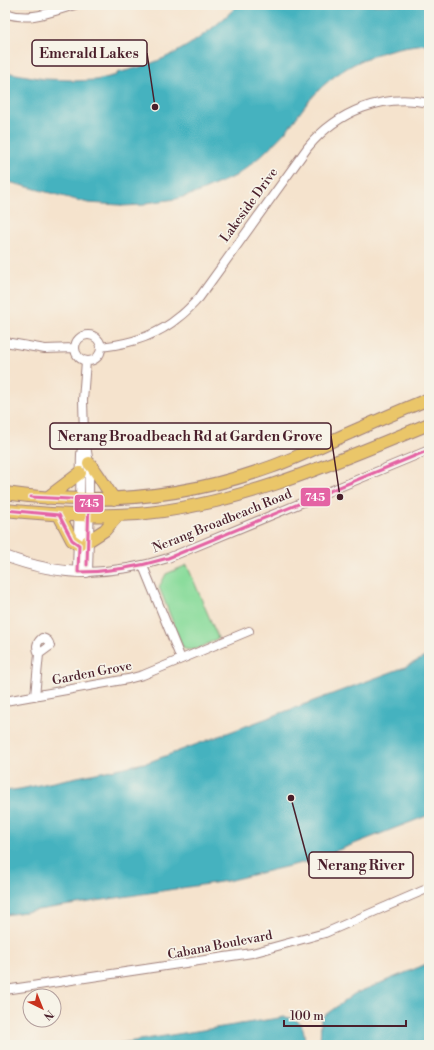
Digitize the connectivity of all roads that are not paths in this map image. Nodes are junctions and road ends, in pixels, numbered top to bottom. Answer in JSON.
{"nodes":[{"id":1,"x":74,"y":5,"type":"edge"},
{"id":2,"x":5,"y":13,"type":"edge"},
{"id":3,"x":429,"y":103,"type":"edge"},
{"id":4,"x":5,"y":342,"type":"edge"},
{"id":5,"x":101,"y":347,"type":"junction"},
{"id":6,"x":75,"y":348,"type":"junction"},
{"id":7,"x":86,"y":360,"type":"junction"},
{"id":8,"x":429,"y":398,"type":"edge"},
{"id":9,"x":429,"y":424,"type":"edge"},
{"id":10,"x":84,"y":435,"type":"junction"},
{"id":11,"x":429,"y":450,"type":"edge"},
{"id":12,"x":89,"y":463,"type":"junction"},
{"id":13,"x":80,"y":473,"type":"junction"},
{"id":14,"x":5,"y":493,"type":"edge"},
{"id":15,"x":47,"y":498,"type":"junction"},
{"id":16,"x":114,"y":499,"type":"junction"},
{"id":17,"x":84,"y":500,"type":"junction"},
{"id":18,"x":5,"y":510,"type":"edge"},
{"id":19,"x":59,"y":515,"type":"junction"},
{"id":20,"x":118,"y":515,"type":"junction"},
{"id":21,"x":84,"y":516,"type":"junction"},
{"id":22,"x":83,"y":543,"type":"junction"},
{"id":23,"x":5,"y":556,"type":"edge"},
{"id":24,"x":143,"y":566,"type":"junction"},
{"id":25,"x":82,"y":572,"type":"junction"},
{"id":26,"x":249,"y":631,"type":"dead end"},
{"id":27,"x":39,"y":654,"type":"dead end"},
{"id":28,"x":181,"y":659,"type":"junction"},
{"id":29,"x":35,"y":696,"type":"junction"},
{"id":30,"x":5,"y":701,"type":"edge"},
{"id":31,"x":429,"y":888,"type":"edge"},
{"id":32,"x":5,"y":990,"type":"edge"}],
"edges":[{"from":1,"to":2,"type":"street"},
{"from":3,"to":5,"type":"street","name":"Lakeside Drive"},
{"from":4,"to":6,"type":"street"},
{"from":5,"to":6,"type":"street"},
{"from":5,"to":7,"type":"street"},
{"from":6,"to":7,"type":"street"},
{"from":7,"to":10,"type":"street"},
{"from":8,"to":16,"type":"main road"},
{"from":9,"to":20,"type":"main road"},
{"from":10,"to":12,"type":"street"},
{"from":10,"to":13,"type":"street"},
{"from":11,"to":24,"type":"street","name":"Nerang Broadbeach Road"},
{"from":12,"to":16,"type":"main road"},
{"from":12,"to":17,"type":"street"},
{"from":13,"to":15,"type":"main road"},
{"from":13,"to":17,"type":"street"},
{"from":14,"to":15,"type":"main road"},
{"from":15,"to":17,"type":"main road"},
{"from":16,"to":17,"type":"main road"},
{"from":17,"to":21,"type":"street"},
{"from":18,"to":19,"type":"main road"},
{"from":19,"to":21,"type":"main road"},
{"from":19,"to":22,"type":"main road"},
{"from":20,"to":21,"type":"main road"},
{"from":20,"to":22,"type":"main road"},
{"from":21,"to":22,"type":"street"},
{"from":22,"to":25,"type":"street"},
{"from":23,"to":25,"type":"street","name":"Nerang Broadbeach Road"},
{"from":24,"to":25,"type":"street","name":"Nerang Broadbeach Road"},
{"from":24,"to":28,"type":"street"},
{"from":26,"to":28,"type":"street","name":"Garden Grove"},
{"from":27,"to":29,"type":"street"},
{"from":28,"to":29,"type":"street","name":"Garden Grove"},
{"from":29,"to":30,"type":"street","name":"Garden Grove"},
{"from":31,"to":32,"type":"street","name":"Cabana Boulevard"}]}
